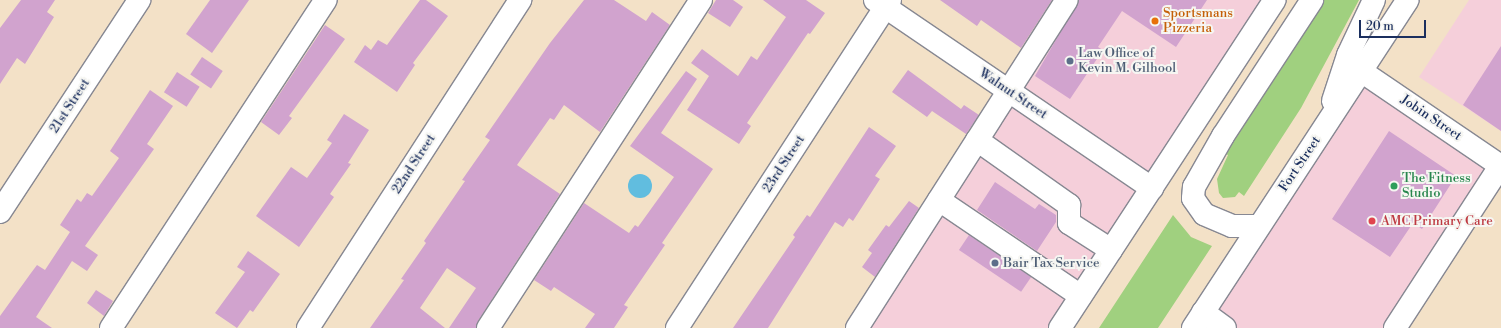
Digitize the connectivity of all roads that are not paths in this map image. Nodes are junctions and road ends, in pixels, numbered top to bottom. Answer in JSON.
{"nodes":[{"id":1,"x":139,"y":0,"type":"edge"},
{"id":2,"x":326,"y":0,"type":"edge"},
{"id":3,"x":520,"y":0,"type":"edge"},
{"id":4,"x":701,"y":0,"type":"edge"},
{"id":5,"x":1067,"y":0,"type":"edge"},
{"id":6,"x":1275,"y":0,"type":"edge"},
{"id":7,"x":1312,"y":0,"type":"edge"},
{"id":8,"x":1374,"y":0,"type":"edge"},
{"id":9,"x":1408,"y":0,"type":"edge"},
{"id":10,"x":884,"y":2,"type":"edge"},
{"id":11,"x":1361,"y":71,"type":"junction"},
{"id":12,"x":1008,"y":91,"type":"junction"},
{"id":13,"x":1324,"y":129,"type":"junction"},
{"id":14,"x":977,"y":140,"type":"junction"},
{"id":15,"x":1501,"y":166,"type":"edge"},
{"id":16,"x":1152,"y":188,"type":"junction"},
{"id":17,"x":939,"y":200,"type":"junction"},
{"id":18,"x":0,"y":212,"type":"edge"},
{"id":19,"x":1258,"y":226,"type":"junction"},
{"id":20,"x":1111,"y":250,"type":"junction"},
{"id":21,"x":1081,"y":296,"type":"junction"},
{"id":22,"x":1198,"y":320,"type":"edge"},
{"id":23,"x":111,"y":328,"type":"edge"},
{"id":24,"x":308,"y":328,"type":"edge"},
{"id":25,"x":488,"y":328,"type":"edge"},
{"id":26,"x":678,"y":328,"type":"edge"},
{"id":27,"x":857,"y":328,"type":"edge"},
{"id":28,"x":1060,"y":328,"type":"edge"},
{"id":29,"x":1225,"y":328,"type":"edge"},
{"id":30,"x":1395,"y":328,"type":"edge"}],
"edges":[{"from":1,"to":18,"type":"street","name":"21st Street"},
{"from":2,"to":23,"type":"street"},
{"from":3,"to":24,"type":"street","name":"22nd Street"},
{"from":4,"to":25,"type":"street"},
{"from":5,"to":12,"type":"street"},
{"from":6,"to":16,"type":"street"},
{"from":7,"to":19,"type":"street"},
{"from":8,"to":13,"type":"street"},
{"from":9,"to":11,"type":"street","name":"Fort Street"},
{"from":10,"to":12,"type":"street","name":"Walnut Street"},
{"from":10,"to":26,"type":"street","name":"23rd Street"},
{"from":11,"to":13,"type":"street","name":"Fort Street"},
{"from":11,"to":15,"type":"street","name":"Jobin Street"},
{"from":12,"to":14,"type":"street"},
{"from":12,"to":16,"type":"street","name":"Walnut Street"},
{"from":13,"to":19,"type":"street","name":"Fort Street"},
{"from":14,"to":17,"type":"street"},
{"from":14,"to":20,"type":"street"},
{"from":15,"to":30,"type":"street"},
{"from":16,"to":20,"type":"street"},
{"from":17,"to":21,"type":"street"},
{"from":17,"to":27,"type":"street"},
{"from":19,"to":22,"type":"street","name":"Fort Street"},
{"from":20,"to":21,"type":"street"},
{"from":21,"to":28,"type":"street"},
{"from":22,"to":29,"type":"street"}]}
